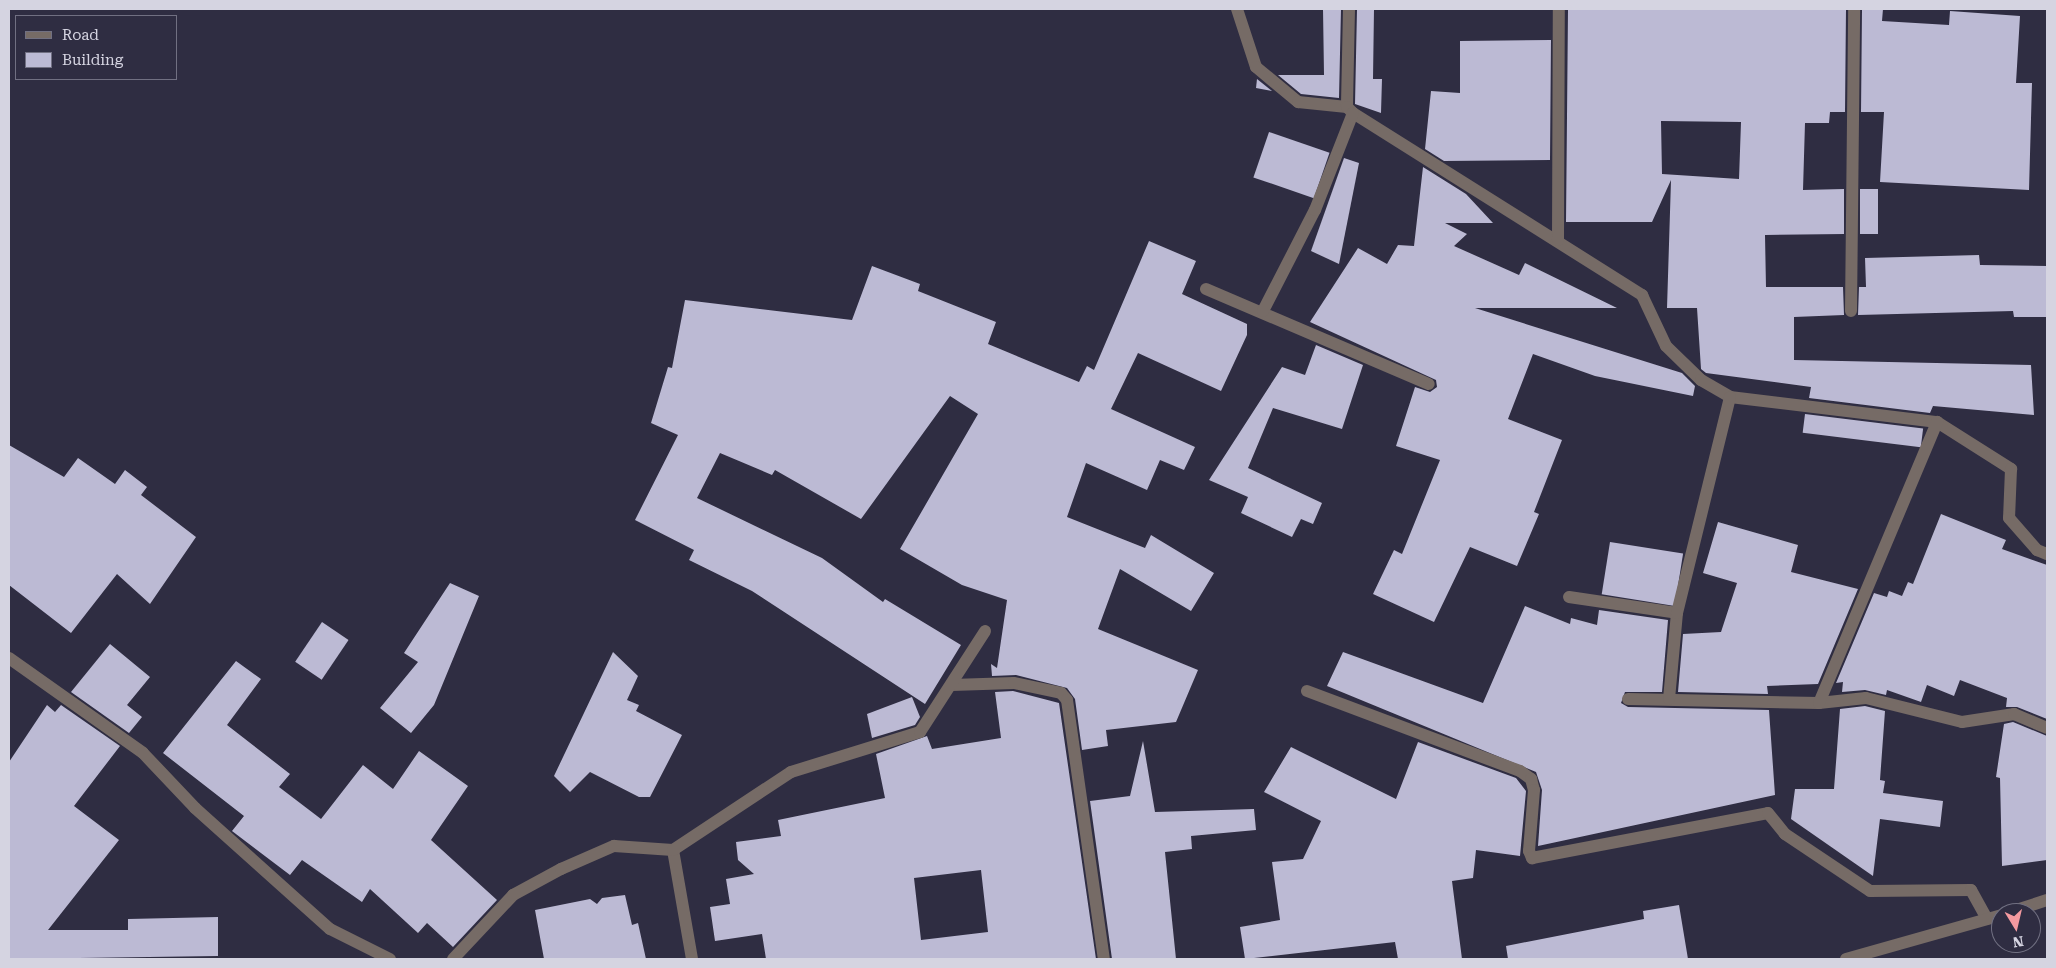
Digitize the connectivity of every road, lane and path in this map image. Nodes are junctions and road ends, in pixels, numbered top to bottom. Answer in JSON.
{"nodes":[{"id":1,"x":1237,"y":9,"type":"edge"},
{"id":2,"x":1349,"y":9,"type":"edge"},
{"id":3,"x":1559,"y":9,"type":"edge"},
{"id":4,"x":1854,"y":9,"type":"edge"},
{"id":5,"x":1350,"y":110,"type":"junction"},
{"id":6,"x":1558,"y":240,"type":"junction"},
{"id":7,"x":1206,"y":289,"type":"dead end"},
{"id":8,"x":1851,"y":310,"type":"dead end"},
{"id":9,"x":1263,"y":311,"type":"junction"},
{"id":10,"x":1429,"y":384,"type":"dead end"},
{"id":11,"x":1730,"y":397,"type":"junction"},
{"id":12,"x":1937,"y":422,"type":"junction"},
{"id":13,"x":2047,"y":554,"type":"edge"},
{"id":14,"x":1569,"y":597,"type":"dead end"},
{"id":15,"x":1677,"y":613,"type":"junction"},
{"id":16,"x":986,"y":631,"type":"dead end"},
{"id":17,"x":9,"y":658,"type":"edge"},
{"id":18,"x":952,"y":684,"type":"junction"},
{"id":19,"x":1307,"y":691,"type":"dead end"},
{"id":20,"x":1628,"y":699,"type":"dead end"},
{"id":21,"x":1669,"y":699,"type":"junction"},
{"id":22,"x":1819,"y":704,"type":"junction"},
{"id":23,"x":2047,"y":728,"type":"edge"},
{"id":24,"x":673,"y":850,"type":"junction"},
{"id":25,"x":1991,"y":918,"type":"edge"},
{"id":26,"x":1988,"y":919,"type":"junction"},
{"id":27,"x":390,"y":959,"type":"edge"},
{"id":28,"x":453,"y":959,"type":"edge"},
{"id":29,"x":692,"y":959,"type":"edge"},
{"id":30,"x":1104,"y":959,"type":"edge"},
{"id":31,"x":1846,"y":959,"type":"edge"}],
"edges":[{"from":1,"to":5,"type":"street"},
{"from":2,"to":5,"type":"street"},
{"from":3,"to":6,"type":"street"},
{"from":4,"to":8,"type":"street"},
{"from":5,"to":6,"type":"street"},
{"from":5,"to":9,"type":"street"},
{"from":6,"to":11,"type":"street"},
{"from":7,"to":9,"type":"street"},
{"from":9,"to":10,"type":"street"},
{"from":11,"to":12,"type":"street"},
{"from":11,"to":15,"type":"street"},
{"from":12,"to":13,"type":"street"},
{"from":12,"to":22,"type":"street"},
{"from":14,"to":15,"type":"street"},
{"from":15,"to":21,"type":"street"},
{"from":16,"to":18,"type":"street"},
{"from":17,"to":27,"type":"street"},
{"from":18,"to":24,"type":"street"},
{"from":18,"to":30,"type":"street"},
{"from":19,"to":26,"type":"street"},
{"from":20,"to":21,"type":"street"},
{"from":21,"to":22,"type":"street"},
{"from":22,"to":23,"type":"street"},
{"from":24,"to":28,"type":"street"},
{"from":24,"to":29,"type":"street"},
{"from":25,"to":26,"type":"street"},
{"from":26,"to":31,"type":"street"}]}
